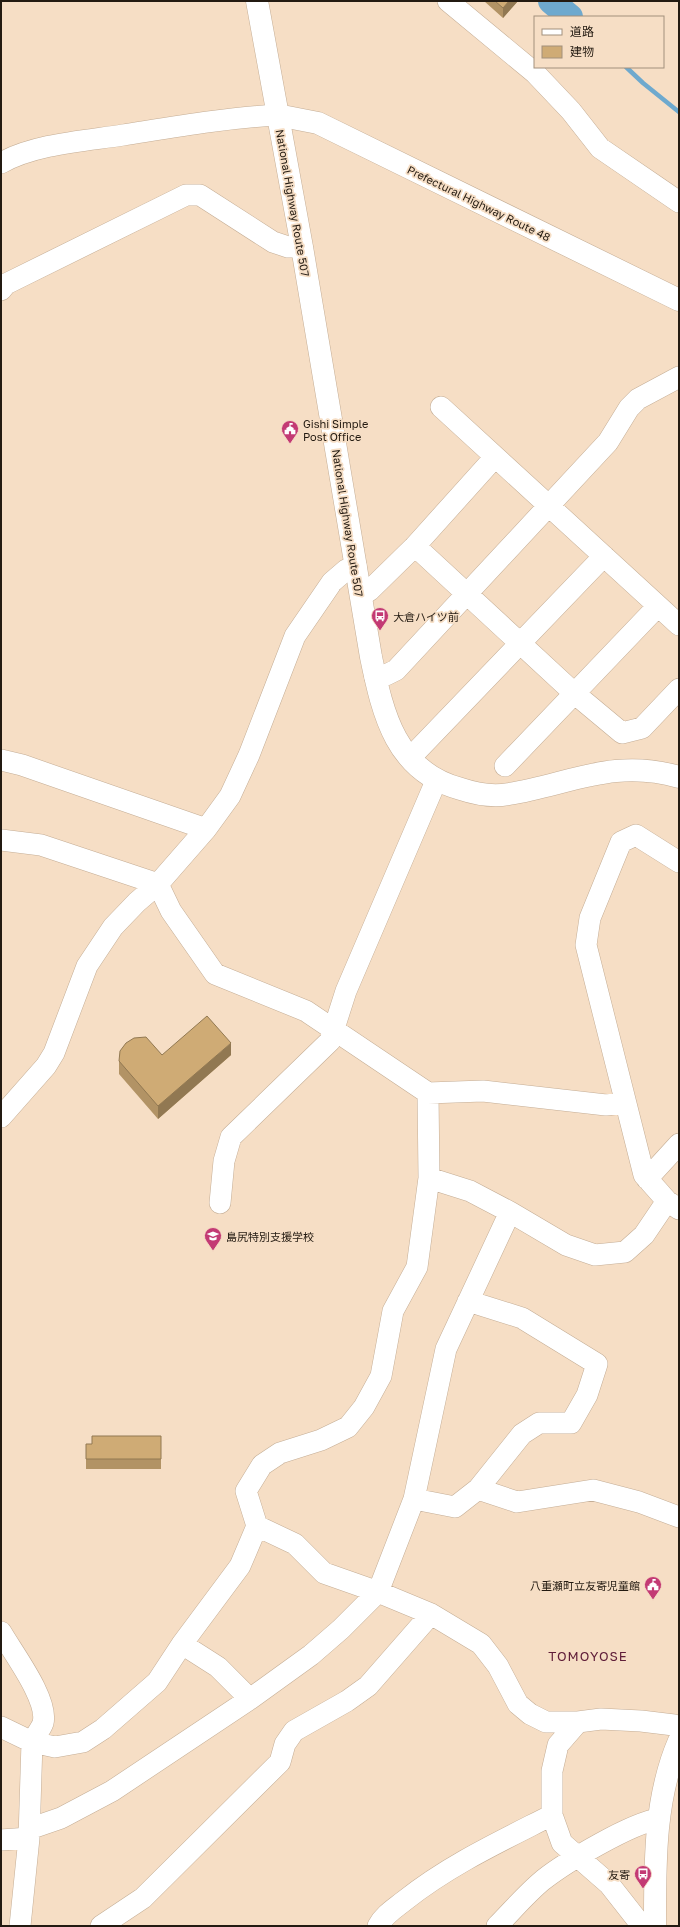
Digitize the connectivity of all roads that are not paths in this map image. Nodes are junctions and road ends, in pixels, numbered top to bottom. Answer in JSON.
{"nodes":[{"id":1,"x":257,"y":1,"type":"edge"},
{"id":2,"x":448,"y":1,"type":"edge"},
{"id":3,"x":277,"y":114,"type":"junction"},
{"id":4,"x":1,"y":163,"type":"edge"},
{"id":5,"x":679,"y":202,"type":"edge"},
{"id":6,"x":302,"y":247,"type":"junction"},
{"id":7,"x":1,"y":290,"type":"edge"},
{"id":8,"x":679,"y":300,"type":"edge"},
{"id":9,"x":679,"y":377,"type":"edge"},
{"id":10,"x":441,"y":407,"type":"dead end"},
{"id":11,"x":495,"y":457,"type":"junction"},
{"id":12,"x":550,"y":506,"type":"junction"},
{"id":13,"x":415,"y":546,"type":"junction"},
{"id":14,"x":604,"y":556,"type":"junction"},
{"id":15,"x":356,"y":566,"type":"junction"},
{"id":16,"x":467,"y":594,"type":"junction"},
{"id":17,"x":360,"y":596,"type":"junction"},
{"id":18,"x":658,"y":606,"type":"junction"},
{"id":19,"x":679,"y":625,"type":"edge"},
{"id":20,"x":521,"y":643,"type":"junction"},
{"id":21,"x":375,"y":677,"type":"junction"},
{"id":22,"x":679,"y":689,"type":"edge"},
{"id":23,"x":574,"y":693,"type":"junction"},
{"id":24,"x":410,"y":758,"type":"junction"},
{"id":25,"x":1,"y":760,"type":"edge"},
{"id":26,"x":505,"y":766,"type":"dead end"},
{"id":27,"x":679,"y":777,"type":"edge"},
{"id":28,"x":436,"y":781,"type":"junction"},
{"id":29,"x":206,"y":829,"type":"junction"},
{"id":30,"x":1,"y":840,"type":"edge"},
{"id":31,"x":679,"y":862,"type":"edge"},
{"id":32,"x":158,"y":884,"type":"junction"},
{"id":33,"x":335,"y":1029,"type":"junction"},
{"id":34,"x":428,"y":1093,"type":"junction"},
{"id":35,"x":624,"y":1102,"type":"junction"},
{"id":36,"x":1,"y":1117,"type":"edge"},
{"id":37,"x":679,"y":1144,"type":"edge"},
{"id":38,"x":429,"y":1178,"type":"junction"},
{"id":39,"x":647,"y":1179,"type":"junction"},
{"id":40,"x":220,"y":1203,"type":"dead end"},
{"id":41,"x":673,"y":1205,"type":"edge"},
{"id":42,"x":510,"y":1212,"type":"junction"},
{"id":43,"x":468,"y":1301,"type":"junction"},
{"id":44,"x":478,"y":1489,"type":"junction"},
{"id":45,"x":414,"y":1499,"type":"junction"},
{"id":46,"x":679,"y":1517,"type":"edge"},
{"id":47,"x":257,"y":1526,"type":"junction"},
{"id":48,"x":378,"y":1592,"type":"junction"},
{"id":49,"x":431,"y":1614,"type":"junction"},
{"id":50,"x":1,"y":1632,"type":"edge"},
{"id":51,"x":182,"y":1644,"type":"junction"},
{"id":52,"x":250,"y":1699,"type":"junction"},
{"id":53,"x":578,"y":1722,"type":"junction"},
{"id":54,"x":1,"y":1727,"type":"edge"},
{"id":55,"x":679,"y":1728,"type":"edge"},
{"id":56,"x":679,"y":1741,"type":"edge"},
{"id":57,"x":32,"y":1742,"type":"junction"},
{"id":58,"x":552,"y":1815,"type":"junction"},
{"id":59,"x":659,"y":1819,"type":"junction"},
{"id":60,"x":29,"y":1834,"type":"junction"},
{"id":61,"x":1,"y":1840,"type":"edge"},
{"id":62,"x":577,"y":1858,"type":"junction"},
{"id":63,"x":20,"y":1926,"type":"edge"},
{"id":64,"x":101,"y":1926,"type":"edge"},
{"id":65,"x":378,"y":1926,"type":"edge"},
{"id":66,"x":497,"y":1926,"type":"edge"},
{"id":67,"x":642,"y":1926,"type":"edge"},
{"id":68,"x":655,"y":1926,"type":"edge"}],
"edges":[{"from":1,"to":3,"type":"main road","name":"National Highway Route 507"},
{"from":2,"to":5,"type":"street"},
{"from":3,"to":4,"type":"street"},
{"from":3,"to":6,"type":"main road","name":"National Highway Route 507"},
{"from":3,"to":8,"type":"main road","name":"Prefectural Highway Route 48"},
{"from":6,"to":7,"type":"street"},
{"from":6,"to":15,"type":"main road","name":"National Highway Route 507"},
{"from":9,"to":12,"type":"street"},
{"from":10,"to":11,"type":"street"},
{"from":11,"to":12,"type":"street"},
{"from":11,"to":13,"type":"street"},
{"from":12,"to":14,"type":"street"},
{"from":12,"to":16,"type":"street"},
{"from":13,"to":16,"type":"street"},
{"from":13,"to":17,"type":"street"},
{"from":14,"to":18,"type":"street"},
{"from":14,"to":20,"type":"street"},
{"from":15,"to":17,"type":"main road","name":"National Highway Route 507"},
{"from":15,"to":29,"type":"street"},
{"from":16,"to":20,"type":"street"},
{"from":16,"to":21,"type":"street"},
{"from":17,"to":21,"type":"main road","name":"National Highway Route 507"},
{"from":18,"to":19,"type":"street"},
{"from":18,"to":23,"type":"street"},
{"from":20,"to":23,"type":"street"},
{"from":20,"to":24,"type":"street"},
{"from":21,"to":24,"type":"main road","name":"National Highway Route 507"},
{"from":22,"to":23,"type":"street"},
{"from":23,"to":26,"type":"street"},
{"from":24,"to":28,"type":"main road","name":"National Highway Route 507"},
{"from":25,"to":29,"type":"street"},
{"from":27,"to":28,"type":"main road","name":"National Highway Route 507"},
{"from":28,"to":33,"type":"street"},
{"from":29,"to":32,"type":"street"},
{"from":30,"to":32,"type":"street"},
{"from":31,"to":35,"type":"street"},
{"from":32,"to":33,"type":"street"},
{"from":32,"to":36,"type":"street"},
{"from":33,"to":34,"type":"street"},
{"from":33,"to":40,"type":"street"},
{"from":34,"to":35,"type":"street"},
{"from":34,"to":38,"type":"street"},
{"from":35,"to":39,"type":"street"},
{"from":37,"to":39,"type":"street"},
{"from":38,"to":42,"type":"street"},
{"from":38,"to":47,"type":"street"},
{"from":39,"to":41,"type":"street"},
{"from":41,"to":42,"type":"street"},
{"from":42,"to":43,"type":"street"},
{"from":43,"to":44,"type":"street"},
{"from":43,"to":45,"type":"street"},
{"from":44,"to":45,"type":"street"},
{"from":44,"to":46,"type":"street"},
{"from":45,"to":48,"type":"street"},
{"from":47,"to":48,"type":"street"},
{"from":47,"to":51,"type":"street"},
{"from":48,"to":49,"type":"street"},
{"from":48,"to":52,"type":"street"},
{"from":49,"to":53,"type":"street"},
{"from":49,"to":64,"type":"street"},
{"from":50,"to":57,"type":"street"},
{"from":51,"to":52,"type":"street"},
{"from":51,"to":57,"type":"street"},
{"from":52,"to":60,"type":"street"},
{"from":53,"to":55,"type":"street"},
{"from":53,"to":58,"type":"street"},
{"from":54,"to":57,"type":"street"},
{"from":56,"to":59,"type":"main road"},
{"from":57,"to":60,"type":"street"},
{"from":58,"to":62,"type":"street"},
{"from":58,"to":65,"type":"street"},
{"from":59,"to":62,"type":"street"},
{"from":59,"to":68,"type":"main road"},
{"from":60,"to":61,"type":"street"},
{"from":60,"to":63,"type":"street"},
{"from":62,"to":66,"type":"street"},
{"from":62,"to":67,"type":"street"}]}
